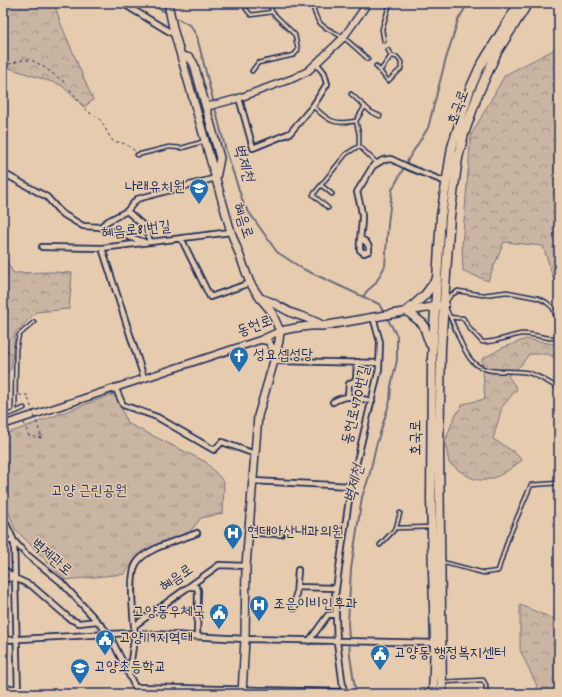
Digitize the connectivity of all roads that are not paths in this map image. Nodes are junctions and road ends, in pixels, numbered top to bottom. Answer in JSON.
{"nodes":[{"id":1,"x":122,"y":3,"type":"edge"},
{"id":2,"x":168,"y":3,"type":"edge"},
{"id":3,"x":270,"y":3,"type":"edge"},
{"id":4,"x":312,"y":3,"type":"edge"},
{"id":5,"x":368,"y":3,"type":"edge"},
{"id":6,"x":390,"y":3,"type":"edge"},
{"id":7,"x":519,"y":3,"type":"edge"},
{"id":8,"x":528,"y":3,"type":"edge"},
{"id":9,"x":246,"y":9,"type":"dead end"},
{"id":10,"x":272,"y":12,"type":"junction"},
{"id":11,"x":176,"y":36,"type":"junction"},
{"id":12,"x":343,"y":38,"type":"junction"},
{"id":13,"x":384,"y":41,"type":"dead end"},
{"id":14,"x":388,"y":50,"type":"dead end"},
{"id":15,"x":182,"y":56,"type":"junction"},
{"id":16,"x":392,"y":56,"type":"junction"},
{"id":17,"x":368,"y":59,"type":"dead end"},
{"id":18,"x":316,"y":63,"type":"junction"},
{"id":19,"x":376,"y":66,"type":"dead end"},
{"id":20,"x":252,"y":71,"type":"dead end"},
{"id":21,"x":380,"y":71,"type":"junction"},
{"id":22,"x":351,"y":94,"type":"dead end"},
{"id":23,"x":238,"y":98,"type":"junction"},
{"id":24,"x":313,"y":106,"type":"junction"},
{"id":25,"x":365,"y":106,"type":"junction"},
{"id":26,"x":208,"y":107,"type":"junction"},
{"id":27,"x":380,"y":116,"type":"dead end"},
{"id":28,"x":356,"y":121,"type":"junction"},
{"id":29,"x":205,"y":140,"type":"junction"},
{"id":30,"x":359,"y":146,"type":"junction"},
{"id":31,"x":137,"y":155,"type":"road end"},
{"id":32,"x":377,"y":163,"type":"junction"},
{"id":33,"x":3,"y":173,"type":"edge"},
{"id":34,"x":216,"y":178,"type":"junction"},
{"id":35,"x":446,"y":182,"type":"junction"},
{"id":36,"x":321,"y":185,"type":"junction"},
{"id":37,"x":332,"y":194,"type":"dead end"},
{"id":38,"x":328,"y":208,"type":"dead end"},
{"id":39,"x":127,"y":212,"type":"junction"},
{"id":40,"x":100,"y":227,"type":"junction"},
{"id":41,"x":231,"y":232,"type":"junction"},
{"id":42,"x":181,"y":238,"type":"junction"},
{"id":43,"x":361,"y":239,"type":"dead end"},
{"id":44,"x":148,"y":242,"type":"junction"},
{"id":45,"x":42,"y":247,"type":"dead end"},
{"id":46,"x":102,"y":248,"type":"junction"},
{"id":47,"x":436,"y":280,"type":"junction"},
{"id":48,"x":250,"y":283,"type":"junction"},
{"id":49,"x":260,"y":298,"type":"junction"},
{"id":50,"x":444,"y":305,"type":"junction"},
{"id":51,"x":435,"y":306,"type":"junction"},
{"id":52,"x":407,"y":311,"type":"junction"},
{"id":53,"x":376,"y":316,"type":"junction"},
{"id":54,"x":450,"y":317,"type":"junction"},
{"id":55,"x":559,"y":320,"type":"edge"},
{"id":56,"x":34,"y":322,"type":"dead end"},
{"id":57,"x":322,"y":326,"type":"junction"},
{"id":58,"x":280,"y":331,"type":"junction"},
{"id":59,"x":559,"y":338,"type":"edge"},
{"id":60,"x":260,"y":340,"type":"junction"},
{"id":61,"x":432,"y":350,"type":"junction"},
{"id":62,"x":274,"y":361,"type":"junction"},
{"id":63,"x":358,"y":362,"type":"junction"},
{"id":64,"x":379,"y":362,"type":"junction"},
{"id":65,"x":144,"y":378,"type":"junction"},
{"id":66,"x":115,"y":387,"type":"junction"},
{"id":67,"x":559,"y":388,"type":"edge"},
{"id":68,"x":348,"y":396,"type":"junction"},
{"id":69,"x":372,"y":401,"type":"junction"},
{"id":70,"x":333,"y":402,"type":"dead end"},
{"id":71,"x":24,"y":408,"type":"dead end"},
{"id":72,"x":15,"y":412,"type":"junction"},
{"id":73,"x":3,"y":416,"type":"edge"},
{"id":74,"x":3,"y":425,"type":"edge"},
{"id":75,"x":255,"y":454,"type":"junction"},
{"id":76,"x":253,"y":480,"type":"junction"},
{"id":77,"x":559,"y":483,"type":"edge"},
{"id":78,"x":351,"y":486,"type":"junction"},
{"id":79,"x":400,"y":513,"type":"dead end"},
{"id":80,"x":3,"y":517,"type":"edge"},
{"id":81,"x":432,"y":527,"type":"junction"},
{"id":82,"x":396,"y":528,"type":"junction"},
{"id":83,"x":248,"y":533,"type":"junction"},
{"id":84,"x":197,"y":534,"type":"dead end"},
{"id":85,"x":281,"y":534,"type":"dead end"},
{"id":86,"x":3,"y":541,"type":"edge"},
{"id":87,"x":14,"y":541,"type":"junction"},
{"id":88,"x":380,"y":545,"type":"dead end"},
{"id":89,"x":440,"y":561,"type":"junction"},
{"id":90,"x":246,"y":566,"type":"junction"},
{"id":91,"x":3,"y":569,"type":"edge"},
{"id":92,"x":298,"y":570,"type":"dead end"},
{"id":93,"x":15,"y":578,"type":"junction"},
{"id":94,"x":3,"y":579,"type":"edge"},
{"id":95,"x":190,"y":587,"type":"junction"},
{"id":96,"x":297,"y":587,"type":"junction"},
{"id":97,"x":336,"y":588,"type":"junction"},
{"id":98,"x":295,"y":608,"type":"dead end"},
{"id":99,"x":336,"y":614,"type":"junction"},
{"id":100,"x":97,"y":621,"type":"junction"},
{"id":101,"x":134,"y":626,"type":"junction"},
{"id":102,"x":135,"y":633,"type":"junction"},
{"id":103,"x":109,"y":634,"type":"junction"},
{"id":104,"x":197,"y":636,"type":"junction"},
{"id":105,"x":16,"y":639,"type":"junction"},
{"id":106,"x":245,"y":639,"type":"junction"},
{"id":107,"x":3,"y":640,"type":"edge"},
{"id":108,"x":309,"y":641,"type":"junction"},
{"id":109,"x":340,"y":642,"type":"junction"},
{"id":110,"x":438,"y":643,"type":"junction"},
{"id":111,"x":129,"y":674,"type":"junction"},
{"id":112,"x":442,"y":682,"type":"junction"},
{"id":113,"x":18,"y":686,"type":"junction"},
{"id":114,"x":135,"y":687,"type":"junction"},
{"id":115,"x":3,"y":688,"type":"edge"},
{"id":116,"x":242,"y":692,"type":"edge"},
{"id":117,"x":276,"y":692,"type":"edge"},
{"id":118,"x":343,"y":693,"type":"edge"},
{"id":119,"x":431,"y":693,"type":"edge"},
{"id":120,"x":18,"y":694,"type":"edge"},
{"id":121,"x":135,"y":694,"type":"edge"},
{"id":122,"x":140,"y":694,"type":"edge"},
{"id":123,"x":442,"y":694,"type":"edge"},
{"id":124,"x":483,"y":694,"type":"edge"}],
"edges":[{"from":1,"to":11,"type":"street"},
{"from":2,"to":11,"type":"main road","name":"혜음로"},
{"from":3,"to":10,"type":"lane"},
{"from":4,"to":12,"type":"lane"},
{"from":5,"to":12,"type":"street"},
{"from":6,"to":13,"type":"lane"},
{"from":7,"to":35,"type":"main road","name":"호국로"},
{"from":8,"to":50,"type":"main road","name":"호국로"},
{"from":9,"to":10,"type":"lane"},
{"from":10,"to":20,"type":"lane"},
{"from":11,"to":15,"type":"main road","name":"혜음로"},
{"from":12,"to":17,"type":"lane"},
{"from":12,"to":18,"type":"street"},
{"from":14,"to":16,"type":"lane"},
{"from":15,"to":26,"type":"main road"},
{"from":15,"to":29,"type":"main road","name":"혜음로"},
{"from":16,"to":21,"type":"lane"},
{"from":16,"to":21,"type":"lane"},
{"from":18,"to":23,"type":"street"},
{"from":18,"to":24,"type":"street"},
{"from":19,"to":21,"type":"lane"},
{"from":22,"to":25,"type":"lane"},
{"from":23,"to":24,"type":"street"},
{"from":23,"to":26,"type":"street"},
{"from":24,"to":28,"type":"lane"},
{"from":25,"to":27,"type":"lane"},
{"from":25,"to":28,"type":"lane"},
{"from":26,"to":34,"type":"main road"},
{"from":28,"to":30,"type":"lane"},
{"from":29,"to":31,"type":"lane"},
{"from":29,"to":34,"type":"main road","name":"혜음로"},
{"from":30,"to":32,"type":"lane"},
{"from":30,"to":36,"type":"lane"},
{"from":32,"to":35,"type":"street"},
{"from":32,"to":43,"type":"street"},
{"from":33,"to":40,"type":"street"},
{"from":34,"to":39,"type":"street"},
{"from":34,"to":41,"type":"main road","name":"혜음로"},
{"from":35,"to":47,"type":"main road","name":"호국로"},
{"from":36,"to":37,"type":"lane"},
{"from":36,"to":38,"type":"lane"},
{"from":39,"to":40,"type":"street"},
{"from":39,"to":44,"type":"street"},
{"from":40,"to":44,"type":"street"},
{"from":41,"to":42,"type":"street","name":"혜음로81번길"},
{"from":41,"to":48,"type":"main road","name":"혜음로"},
{"from":42,"to":44,"type":"street","name":"혜음로81번길"},
{"from":42,"to":48,"type":"street"},
{"from":44,"to":46,"type":"street","name":"혜음로81번길"},
{"from":45,"to":46,"type":"street","name":"혜음로81번길"},
{"from":46,"to":65,"type":"street"},
{"from":47,"to":51,"type":"main road","name":"호국로"},
{"from":47,"to":52,"type":"main road"},
{"from":48,"to":49,"type":"main road","name":"혜음로"},
{"from":49,"to":57,"type":"main road"},
{"from":49,"to":58,"type":"main road","name":"혜음로"},
{"from":50,"to":51,"type":"main road"},
{"from":50,"to":54,"type":"lane"},
{"from":50,"to":55,"type":"lane"},
{"from":50,"to":89,"type":"main road","name":"호국로"},
{"from":51,"to":52,"type":"main road"},
{"from":51,"to":61,"type":"main road","name":"호국로"},
{"from":52,"to":53,"type":"main road","name":"동헌로"},
{"from":52,"to":61,"type":"main road"},
{"from":53,"to":57,"type":"main road","name":"동헌로"},
{"from":53,"to":64,"type":"street","name":"동헌로470번길"},
{"from":54,"to":59,"type":"lane"},
{"from":54,"to":67,"type":"lane"},
{"from":56,"to":72,"type":"lane"},
{"from":57,"to":58,"type":"main road","name":"동헌로"},
{"from":58,"to":60,"type":"street","name":"동헌로"},
{"from":58,"to":62,"type":"main road"},
{"from":60,"to":62,"type":"street"},
{"from":60,"to":65,"type":"street","name":"동헌로"},
{"from":61,"to":81,"type":"main road","name":"호국로"},
{"from":62,"to":63,"type":"street"},
{"from":62,"to":75,"type":"main road"},
{"from":63,"to":64,"type":"street"},
{"from":63,"to":68,"type":"street"},
{"from":64,"to":69,"type":"street","name":"동헌로470번길"},
{"from":65,"to":66,"type":"street","name":"동헌로"},
{"from":66,"to":74,"type":"street","name":"동헌로"},
{"from":66,"to":75,"type":"street"},
{"from":68,"to":69,"type":"street"},
{"from":68,"to":70,"type":"street"},
{"from":69,"to":78,"type":"street","name":"동헌로470번길"},
{"from":71,"to":72,"type":"lane"},
{"from":72,"to":73,"type":"lane"},
{"from":75,"to":76,"type":"main road"},
{"from":76,"to":78,"type":"street"},
{"from":76,"to":83,"type":"main road"},
{"from":77,"to":89,"type":"lane"},
{"from":78,"to":97,"type":"street","name":"동헌로470번길"},
{"from":79,"to":82,"type":"lane"},
{"from":80,"to":87,"type":"street"},
{"from":81,"to":82,"type":"lane"},
{"from":81,"to":110,"type":"main road","name":"호국로"},
{"from":82,"to":88,"type":"lane"},
{"from":83,"to":85,"type":"street"},
{"from":83,"to":90,"type":"main road"},
{"from":84,"to":101,"type":"street"},
{"from":86,"to":87,"type":"street"},
{"from":87,"to":93,"type":"street","name":"벽제관로"},
{"from":87,"to":100,"type":"street","name":"벽제관로"},
{"from":89,"to":110,"type":"main road","name":"호국로"},
{"from":90,"to":95,"type":"street","name":"혜음로"},
{"from":90,"to":106,"type":"main road"},
{"from":91,"to":93,"type":"street"},
{"from":92,"to":96,"type":"street"},
{"from":93,"to":94,"type":"street"},
{"from":93,"to":100,"type":"street"},
{"from":93,"to":105,"type":"street","name":"벽제관로"},
{"from":95,"to":101,"type":"street","name":"혜음로"},
{"from":95,"to":104,"type":"street"},
{"from":96,"to":97,"type":"street"},
{"from":96,"to":98,"type":"street"},
{"from":97,"to":99,"type":"street","name":"동헌로470번길"},
{"from":99,"to":108,"type":"street"},
{"from":99,"to":109,"type":"street","name":"동헌로470번길"},
{"from":100,"to":103,"type":"street","name":"벽제관로"},
{"from":101,"to":102,"type":"street"},
{"from":102,"to":103,"type":"street"},
{"from":102,"to":104,"type":"street"},
{"from":102,"to":111,"type":"street"},
{"from":103,"to":105,"type":"street"},
{"from":103,"to":111,"type":"street","name":"벽제관로"},
{"from":104,"to":106,"type":"street"},
{"from":105,"to":107,"type":"street"},
{"from":105,"to":113,"type":"street","name":"벽제관로"},
{"from":106,"to":108,"type":"street"},
{"from":106,"to":116,"type":"main road"},
{"from":108,"to":109,"type":"street"},
{"from":109,"to":110,"type":"street"},
{"from":109,"to":118,"type":"street","name":"동헌로470번길"},
{"from":110,"to":112,"type":"main road","name":"호국로"},
{"from":110,"to":119,"type":"main road","name":"호국로"},
{"from":111,"to":114,"type":"street","name":"벽제관로"},
{"from":112,"to":123,"type":"main road","name":"호국로"},
{"from":112,"to":124,"type":"lane"},
{"from":113,"to":115,"type":"lane"},
{"from":113,"to":120,"type":"street","name":"벽제관로"},
{"from":114,"to":116,"type":"street"},
{"from":114,"to":121,"type":"street"},
{"from":114,"to":122,"type":"street"},
{"from":116,"to":117,"type":"street"},
{"from":117,"to":118,"type":"street"}]}
